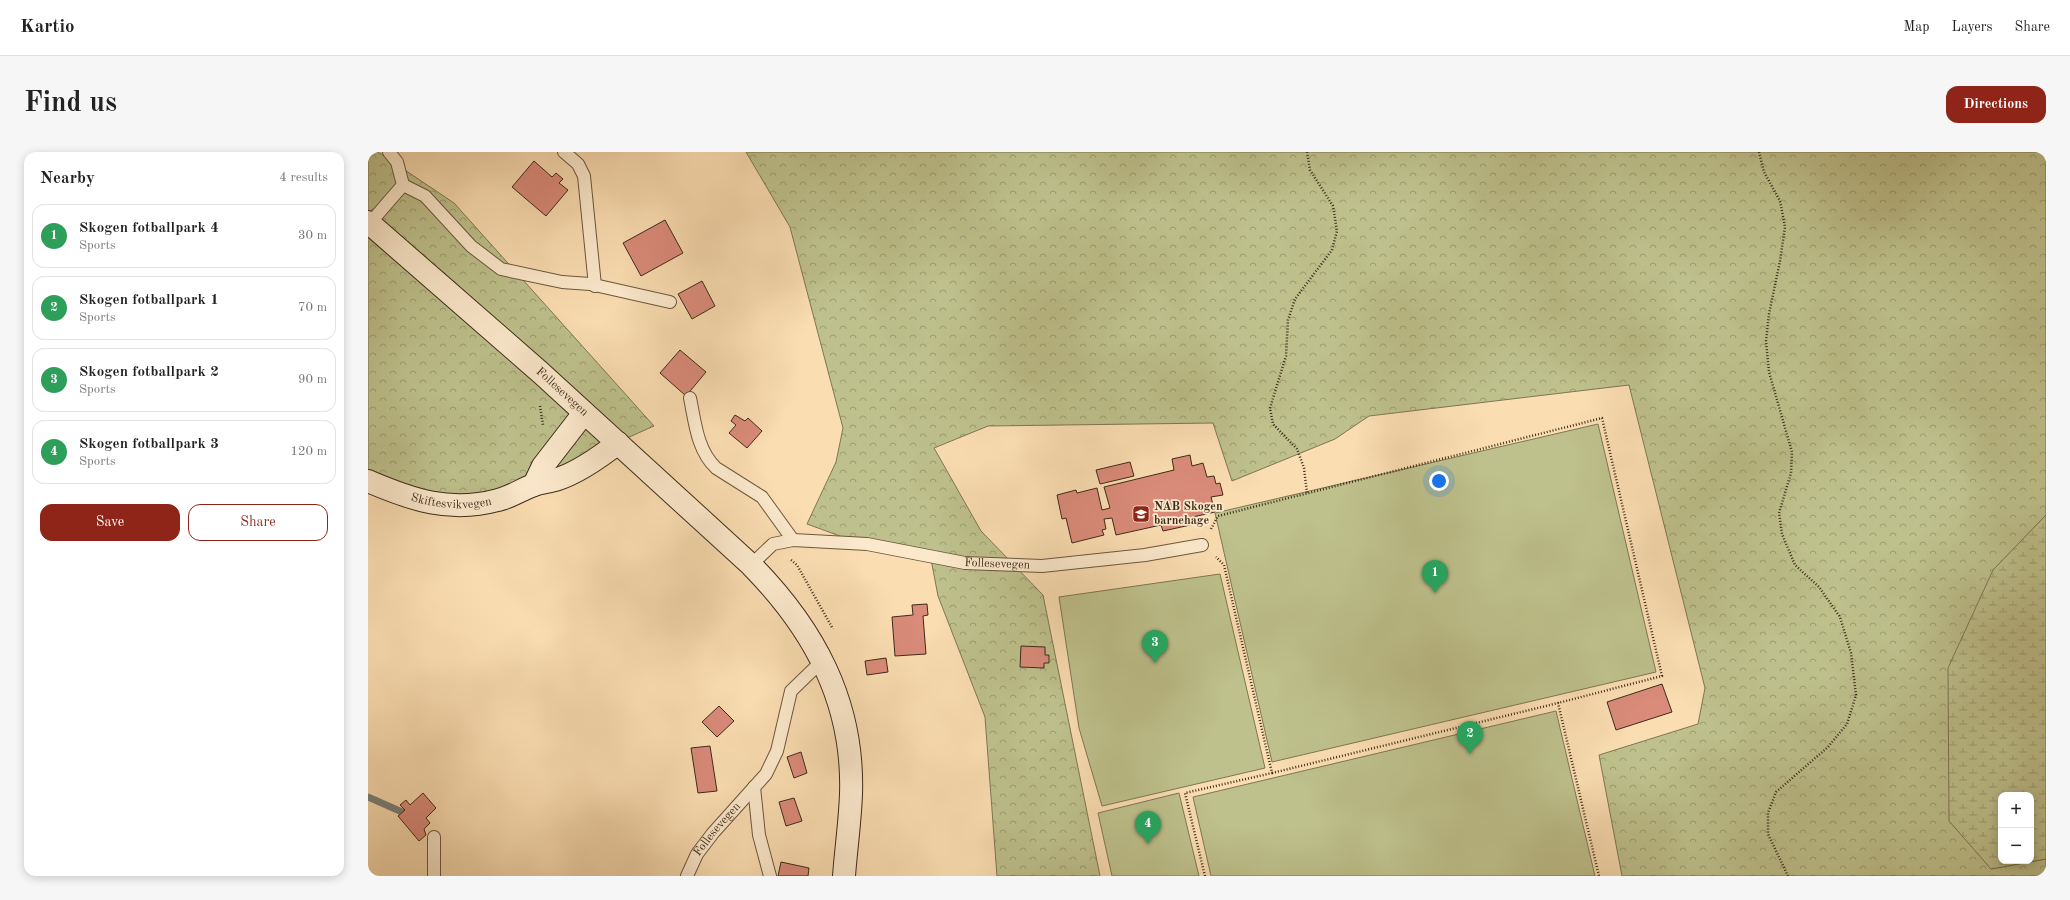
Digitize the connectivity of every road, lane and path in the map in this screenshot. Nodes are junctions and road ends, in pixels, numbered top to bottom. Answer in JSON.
{"nodes":[{"id":1,"x":389,"y":152,"type":"edge"},
{"id":2,"x":564,"y":152,"type":"edge"},
{"id":3,"x":1307,"y":152,"type":"edge"},
{"id":4,"x":1759,"y":152,"type":"edge"},
{"id":5,"x":403,"y":185,"type":"junction"},
{"id":6,"x":369,"y":223,"type":"edge"},
{"id":7,"x":595,"y":286,"type":"junction"},
{"id":8,"x":670,"y":302,"type":"dead end"},
{"id":9,"x":690,"y":398,"type":"dead end"},
{"id":10,"x":540,"y":404,"type":"dead end"},
{"id":11,"x":584,"y":413,"type":"junction"},
{"id":12,"x":543,"y":428,"type":"dead end"},
{"id":13,"x":618,"y":443,"type":"junction"},
{"id":14,"x":368,"y":481,"type":"edge"},
{"id":15,"x":534,"y":485,"type":"junction"},
{"id":16,"x":1307,"y":493,"type":"junction"},
{"id":17,"x":793,"y":540,"type":"junction"},
{"id":18,"x":773,"y":544,"type":"junction"},
{"id":19,"x":1202,"y":545,"type":"junction"},
{"id":20,"x":751,"y":565,"type":"junction"},
{"id":21,"x":836,"y":635,"type":"dead end"},
{"id":22,"x":822,"y":661,"type":"junction"},
{"id":23,"x":1558,"y":703,"type":"junction"},
{"id":24,"x":1272,"y":772,"type":"junction"},
{"id":25,"x":754,"y":787,"type":"junction"},
{"id":26,"x":434,"y":837,"type":"dead end"},
{"id":27,"x":434,"y":876,"type":"edge"},
{"id":28,"x":687,"y":876,"type":"edge"},
{"id":29,"x":770,"y":876,"type":"edge"},
{"id":30,"x":844,"y":876,"type":"edge"},
{"id":31,"x":1204,"y":876,"type":"edge"},
{"id":32,"x":1599,"y":876,"type":"edge"},
{"id":33,"x":1788,"y":876,"type":"edge"}],
"edges":[{"from":1,"to":5,"type":"lane"},
{"from":2,"to":7,"type":"lane"},
{"from":3,"to":16,"type":"path"},
{"from":4,"to":33,"type":"path"},
{"from":5,"to":6,"type":"lane","name":"Follesevegen"},
{"from":5,"to":7,"type":"lane"},
{"from":6,"to":11,"type":"main road","name":"Follesevegen"},
{"from":7,"to":8,"type":"lane"},
{"from":9,"to":17,"type":"lane"},
{"from":10,"to":12,"type":"path"},
{"from":11,"to":13,"type":"main road","name":"Follesevegen"},
{"from":11,"to":15,"type":"main road"},
{"from":13,"to":15,"type":"main road","name":"Skiftesvikvegen"},
{"from":13,"to":20,"type":"main road","name":"Follesevegen"},
{"from":14,"to":15,"type":"main road","name":"Skiftesvikvegen"},
{"from":16,"to":19,"type":"path"},
{"from":16,"to":23,"type":"path"},
{"from":17,"to":18,"type":"lane","name":"Follesevegen"},
{"from":17,"to":19,"type":"lane","name":"Follesevegen"},
{"from":18,"to":20,"type":"lane"},
{"from":18,"to":21,"type":"path"},
{"from":19,"to":24,"type":"path"},
{"from":20,"to":22,"type":"main road","name":"Follesevegen"},
{"from":22,"to":25,"type":"lane","name":"Follesevegen"},
{"from":22,"to":30,"type":"main road","name":"Follesevegen"},
{"from":23,"to":24,"type":"path"},
{"from":23,"to":32,"type":"path"},
{"from":24,"to":31,"type":"path"},
{"from":25,"to":28,"type":"lane","name":"Follesevegen"},
{"from":25,"to":29,"type":"lane","name":"Follesevegen"},
{"from":26,"to":27,"type":"lane"}]}
